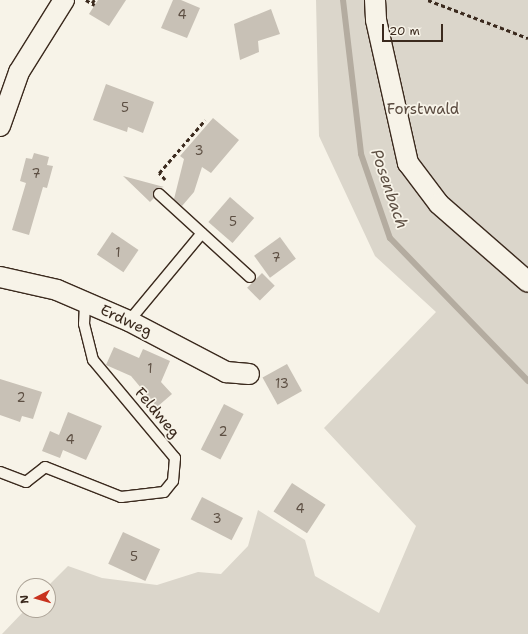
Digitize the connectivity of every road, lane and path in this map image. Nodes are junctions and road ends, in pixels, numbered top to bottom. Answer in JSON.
{"nodes":[{"id":1,"x":64,"y":0,"type":"edge"},
{"id":2,"x":86,"y":0,"type":"edge"},
{"id":3,"x":94,"y":0,"type":"edge"},
{"id":4,"x":375,"y":0,"type":"edge"},
{"id":5,"x":428,"y":0,"type":"edge"},
{"id":6,"x":528,"y":38,"type":"edge"},
{"id":7,"x":10,"y":74,"type":"edge"},
{"id":8,"x":205,"y":120,"type":"dead end"},
{"id":9,"x":0,"y":126,"type":"edge"},
{"id":10,"x":159,"y":173,"type":"dead end"},
{"id":11,"x":159,"y":194,"type":"dead end"},
{"id":12,"x":202,"y":233,"type":"junction"},
{"id":13,"x":250,"y":276,"type":"dead end"},
{"id":14,"x":0,"y":277,"type":"edge"},
{"id":15,"x":528,"y":282,"type":"edge"},
{"id":16,"x":84,"y":302,"type":"junction"},
{"id":17,"x":129,"y":321,"type":"junction"},
{"id":18,"x":249,"y":374,"type":"dead end"},
{"id":19,"x":0,"y":472,"type":"edge"}],
"edges":[{"from":1,"to":7,"type":"street"},
{"from":2,"to":3,"type":"path"},
{"from":4,"to":15,"type":"street"},
{"from":5,"to":6,"type":"path"},
{"from":7,"to":9,"type":"street"},
{"from":8,"to":10,"type":"path"},
{"from":11,"to":12,"type":"lane"},
{"from":12,"to":13,"type":"lane"},
{"from":12,"to":17,"type":"lane"},
{"from":14,"to":16,"type":"street","name":"Erdweg"},
{"from":16,"to":17,"type":"street","name":"Erdweg"},
{"from":16,"to":19,"type":"lane","name":"Feldweg"},
{"from":17,"to":18,"type":"street","name":"Erdweg"}]}
